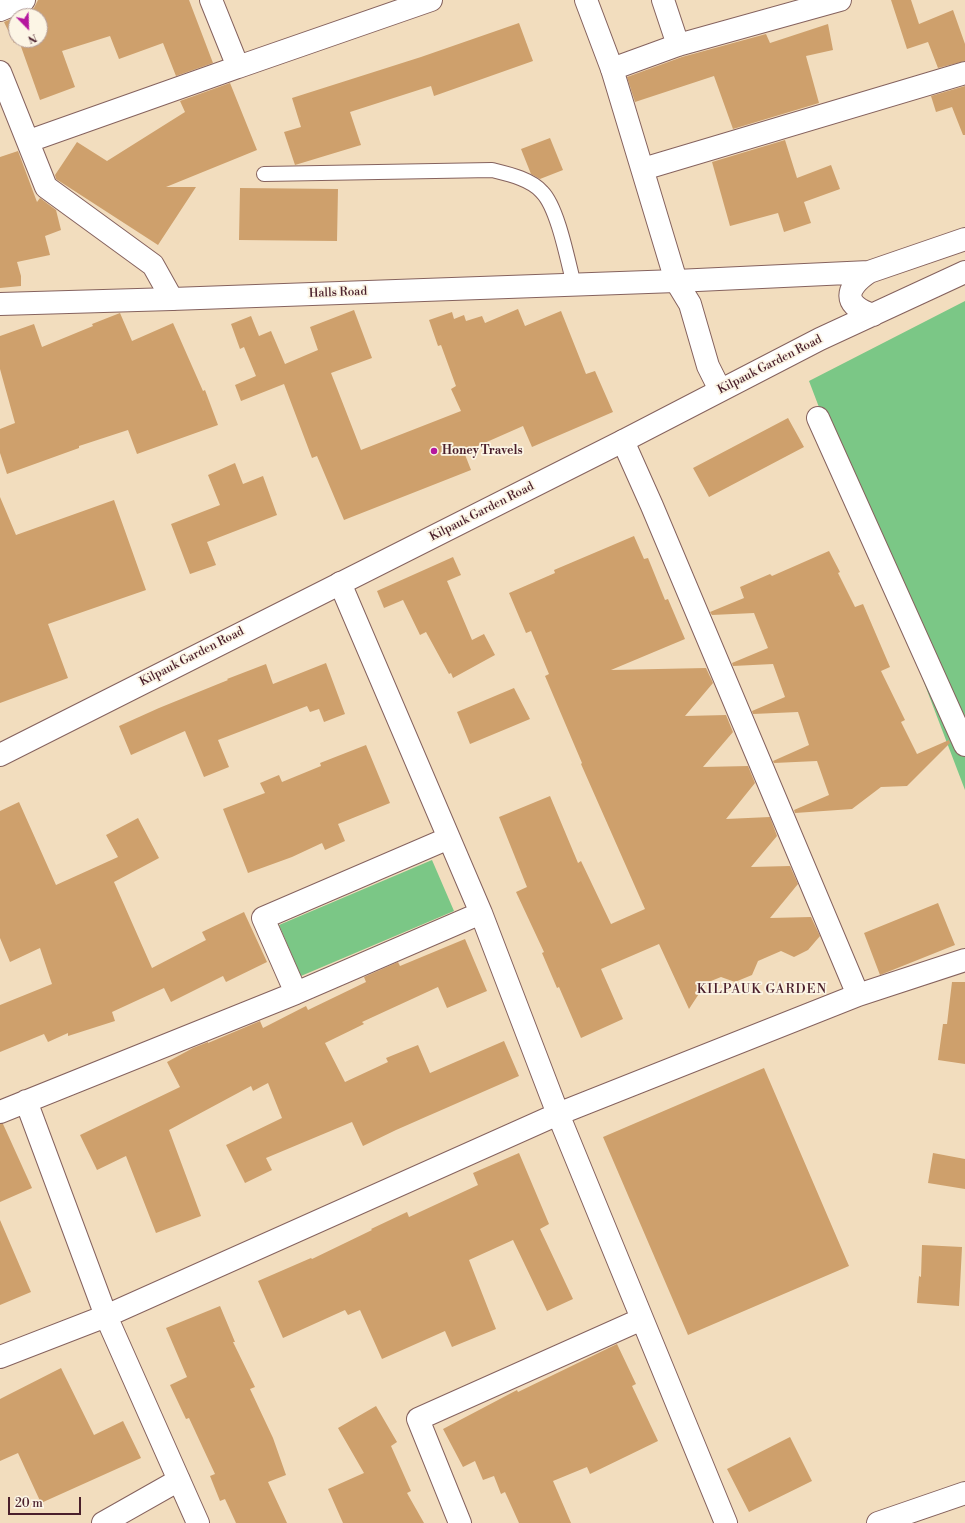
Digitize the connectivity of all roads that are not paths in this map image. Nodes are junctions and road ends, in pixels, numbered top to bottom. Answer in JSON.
{"nodes":[{"id":1,"x":24,"y":0,"type":"edge"},
{"id":2,"x":211,"y":0,"type":"edge"},
{"id":3,"x":431,"y":0,"type":"edge"},
{"id":4,"x":586,"y":0,"type":"edge"},
{"id":5,"x":663,"y":0,"type":"edge"},
{"id":6,"x":840,"y":0,"type":"edge"},
{"id":7,"x":0,"y":10,"type":"edge"},
{"id":8,"x":678,"y":45,"type":"junction"},
{"id":9,"x":238,"y":67,"type":"junction"},
{"id":10,"x":612,"y":69,"type":"junction"},
{"id":11,"x":965,"y":73,"type":"edge"},
{"id":12,"x":1,"y":76,"type":"edge"},
{"id":13,"x":29,"y":141,"type":"junction"},
{"id":14,"x":643,"y":169,"type":"junction"},
{"id":15,"x":264,"y":174,"type":"dead end"},
{"id":16,"x":965,"y":239,"type":"edge"},
{"id":17,"x":869,"y":272,"type":"junction"},
{"id":18,"x":965,"y":272,"type":"edge"},
{"id":19,"x":676,"y":281,"type":"junction"},
{"id":20,"x":574,"y":285,"type":"junction"},
{"id":21,"x":172,"y":300,"type":"junction"},
{"id":22,"x":0,"y":304,"type":"edge"},
{"id":23,"x":873,"y":315,"type":"junction"},
{"id":24,"x":720,"y":390,"type":"junction"},
{"id":25,"x":818,"y":418,"type":"dead end"},
{"id":26,"x":623,"y":441,"type":"junction"},
{"id":27,"x":340,"y":582,"type":"junction"},
{"id":28,"x":965,"y":745,"type":"edge"},
{"id":29,"x":1,"y":749,"type":"edge"},
{"id":30,"x":449,"y":838,"type":"junction"},
{"id":31,"x":481,"y":914,"type":"junction"},
{"id":32,"x":965,"y":960,"type":"edge"},
{"id":33,"x":296,"y":993,"type":"junction"},
{"id":34,"x":858,"y":995,"type":"junction"},
{"id":35,"x":26,"y":1101,"type":"junction"},
{"id":36,"x":0,"y":1112,"type":"edge"},
{"id":37,"x":558,"y":1114,"type":"junction"},
{"id":38,"x":106,"y":1316,"type":"junction"},
{"id":39,"x":642,"y":1319,"type":"junction"},
{"id":40,"x":0,"y":1357,"type":"edge"},
{"id":41,"x":179,"y":1480,"type":"junction"},
{"id":42,"x":965,"y":1493,"type":"edge"},
{"id":43,"x":103,"y":1523,"type":"edge"},
{"id":44,"x":198,"y":1523,"type":"edge"},
{"id":45,"x":460,"y":1523,"type":"edge"},
{"id":46,"x":726,"y":1523,"type":"edge"},
{"id":47,"x":878,"y":1523,"type":"edge"}],
"edges":[{"from":1,"to":7,"type":"street"},
{"from":2,"to":9,"type":"street"},
{"from":3,"to":9,"type":"street"},
{"from":4,"to":10,"type":"street"},
{"from":5,"to":8,"type":"street"},
{"from":6,"to":8,"type":"street"},
{"from":8,"to":10,"type":"street"},
{"from":9,"to":13,"type":"street"},
{"from":10,"to":14,"type":"street"},
{"from":11,"to":14,"type":"street"},
{"from":12,"to":13,"type":"street"},
{"from":13,"to":21,"type":"street"},
{"from":14,"to":19,"type":"street"},
{"from":15,"to":20,"type":"lane"},
{"from":16,"to":17,"type":"street"},
{"from":17,"to":19,"type":"street"},
{"from":17,"to":23,"type":"street"},
{"from":18,"to":23,"type":"street","name":"Kilpauk Garden Road"},
{"from":19,"to":20,"type":"street","name":"Halls Road"},
{"from":19,"to":24,"type":"street"},
{"from":20,"to":21,"type":"street","name":"Halls Road"},
{"from":21,"to":22,"type":"street","name":"Halls Road"},
{"from":23,"to":24,"type":"street","name":"Kilpauk Garden Road"},
{"from":24,"to":26,"type":"street","name":"Kilpauk Garden Road"},
{"from":25,"to":28,"type":"street"},
{"from":26,"to":27,"type":"street","name":"Kilpauk Garden Road"},
{"from":26,"to":34,"type":"street"},
{"from":27,"to":29,"type":"street","name":"Kilpauk Garden Road"},
{"from":27,"to":30,"type":"street"},
{"from":30,"to":31,"type":"street"},
{"from":30,"to":33,"type":"street"},
{"from":31,"to":33,"type":"street"},
{"from":31,"to":37,"type":"street"},
{"from":32,"to":34,"type":"street"},
{"from":33,"to":35,"type":"street"},
{"from":34,"to":37,"type":"street"},
{"from":35,"to":36,"type":"street"},
{"from":35,"to":38,"type":"street"},
{"from":37,"to":38,"type":"street"},
{"from":37,"to":39,"type":"street"},
{"from":38,"to":40,"type":"street"},
{"from":38,"to":41,"type":"street"},
{"from":39,"to":45,"type":"street"},
{"from":39,"to":46,"type":"street"},
{"from":41,"to":43,"type":"street"},
{"from":41,"to":44,"type":"street"},
{"from":42,"to":47,"type":"street"}]}
